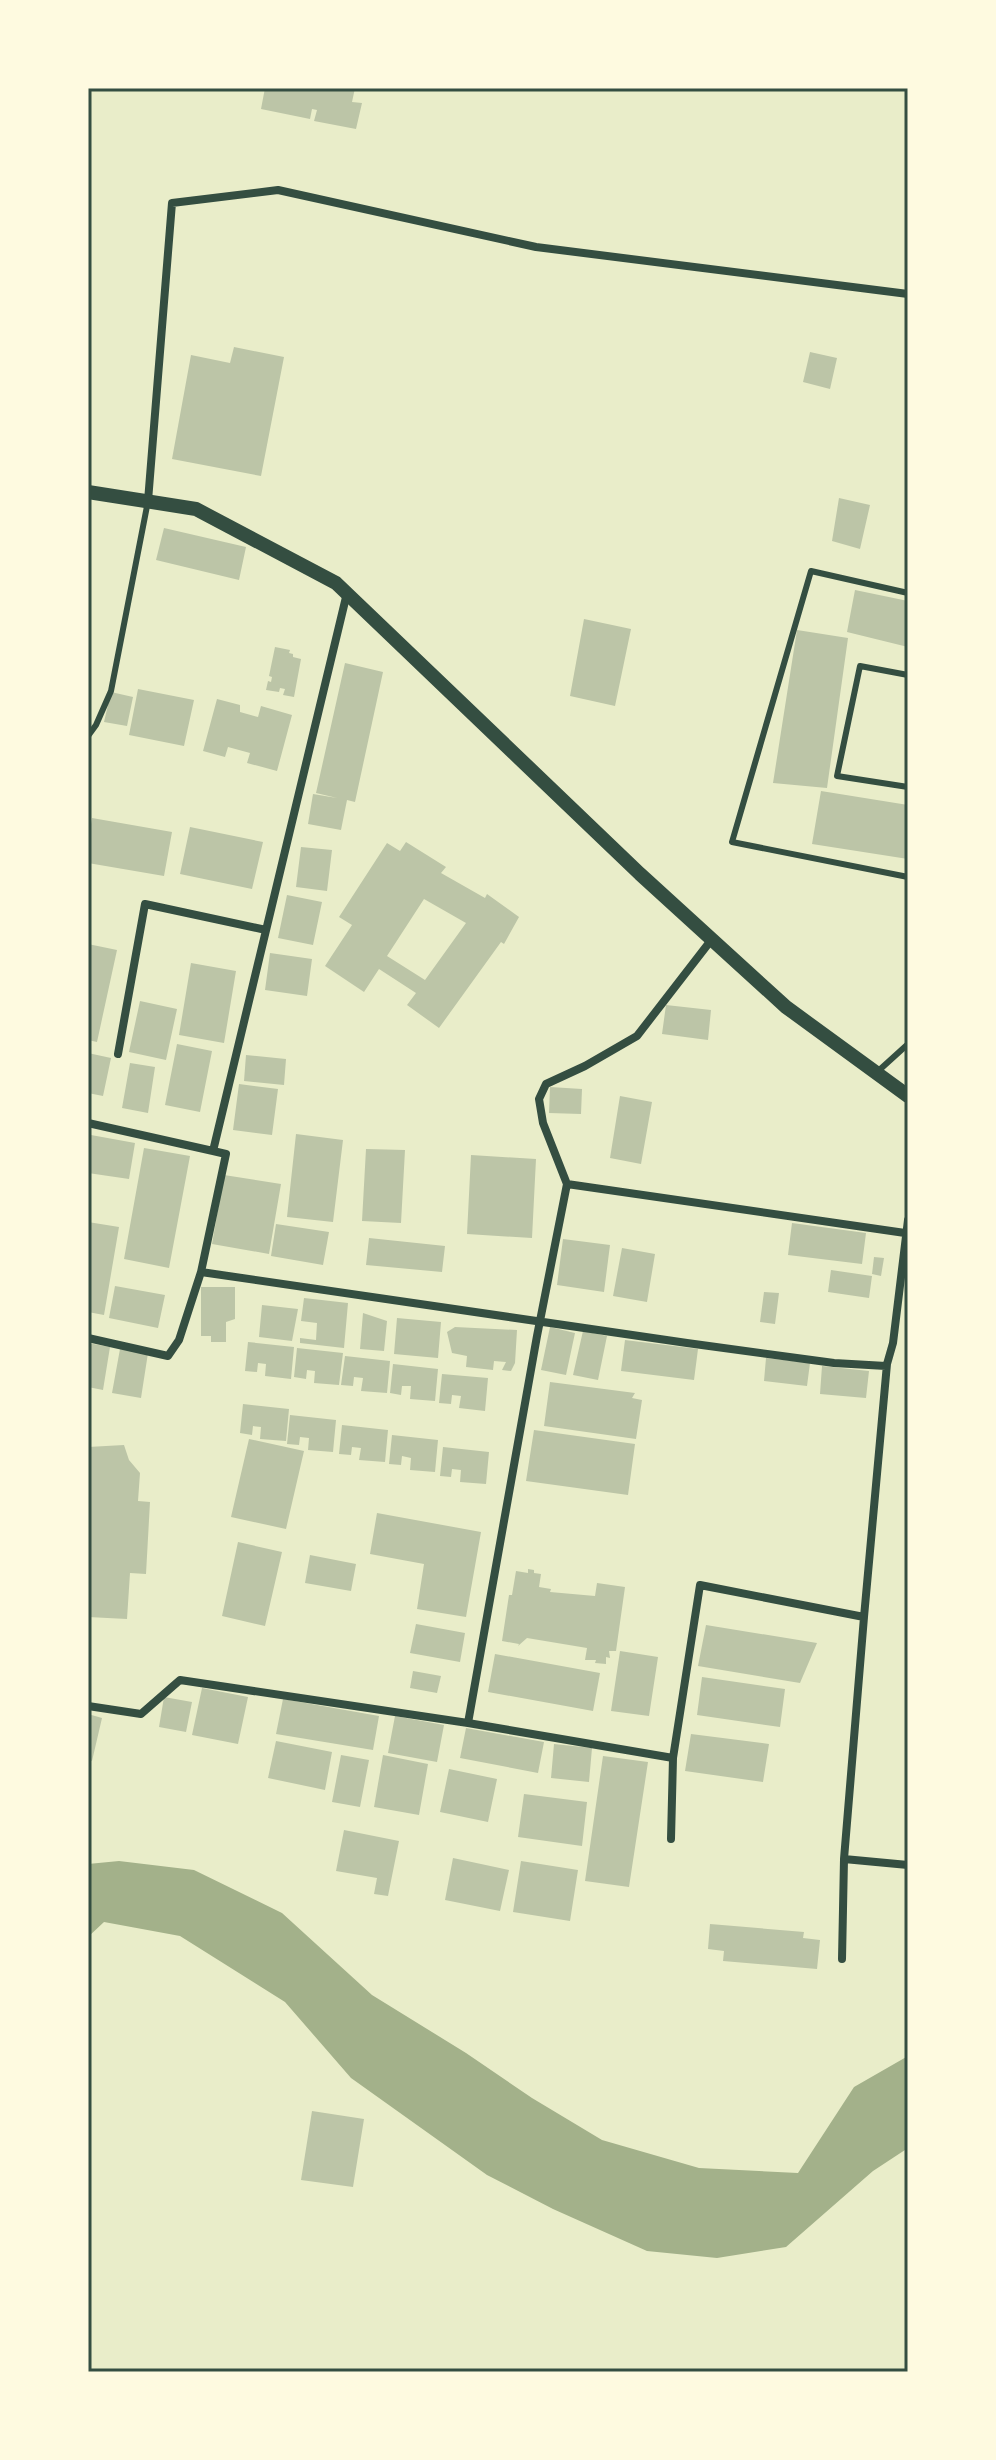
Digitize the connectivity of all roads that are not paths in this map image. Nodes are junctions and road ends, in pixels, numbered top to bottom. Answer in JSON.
{"nodes":[{"id":1,"x":908,"y":294,"type":"edge"},
{"id":2,"x":88,"y":492,"type":"edge"},
{"id":3,"x":148,"y":501,"type":"junction"},
{"id":4,"x":347,"y":593,"type":"junction"},
{"id":5,"x":908,"y":593,"type":"edge"},
{"id":6,"x":908,"y":675,"type":"edge"},
{"id":7,"x":88,"y":736,"type":"edge"},
{"id":8,"x":908,"y":787,"type":"edge"},
{"id":9,"x":908,"y":877,"type":"edge"},
{"id":10,"x":266,"y":930,"type":"junction"},
{"id":11,"x":712,"y":939,"type":"junction"},
{"id":12,"x":908,"y":1044,"type":"edge"},
{"id":13,"x":118,"y":1054,"type":"dead end"},
{"id":14,"x":876,"y":1073,"type":"junction"},
{"id":15,"x":908,"y":1096,"type":"edge"},
{"id":16,"x":89,"y":1126,"type":"edge"},
{"id":17,"x":213,"y":1151,"type":"junction"},
{"id":18,"x":567,"y":1184,"type":"junction"},
{"id":19,"x":908,"y":1220,"type":"edge"},
{"id":20,"x":905,"y":1233,"type":"junction"},
{"id":21,"x":201,"y":1272,"type":"junction"},
{"id":22,"x":540,"y":1323,"type":"junction"},
{"id":23,"x":88,"y":1338,"type":"edge"},
{"id":24,"x":887,"y":1364,"type":"junction"},
{"id":25,"x":864,"y":1617,"type":"junction"},
{"id":26,"x":88,"y":1706,"type":"edge"},
{"id":27,"x":468,"y":1723,"type":"junction"},
{"id":28,"x":673,"y":1758,"type":"junction"},
{"id":29,"x":671,"y":1839,"type":"dead end"},
{"id":30,"x":844,"y":1859,"type":"junction"},
{"id":31,"x":908,"y":1865,"type":"edge"},
{"id":32,"x":842,"y":1959,"type":"dead end"}],
"edges":[{"from":1,"to":3,"type":"street"},
{"from":2,"to":3,"type":"street"},
{"from":3,"to":4,"type":"street"},
{"from":3,"to":7,"type":"lane"},
{"from":4,"to":10,"type":"street"},
{"from":4,"to":11,"type":"street"},
{"from":5,"to":9,"type":"lane"},
{"from":6,"to":8,"type":"lane"},
{"from":10,"to":13,"type":"street"},
{"from":10,"to":17,"type":"street"},
{"from":11,"to":14,"type":"street"},
{"from":11,"to":18,"type":"street"},
{"from":12,"to":14,"type":"lane"},
{"from":14,"to":15,"type":"street"},
{"from":16,"to":17,"type":"street"},
{"from":17,"to":21,"type":"street"},
{"from":18,"to":20,"type":"street"},
{"from":18,"to":22,"type":"street"},
{"from":19,"to":20,"type":"street"},
{"from":20,"to":24,"type":"street"},
{"from":21,"to":22,"type":"street"},
{"from":21,"to":23,"type":"street"},
{"from":22,"to":24,"type":"street"},
{"from":22,"to":27,"type":"street"},
{"from":24,"to":25,"type":"street"},
{"from":25,"to":28,"type":"street"},
{"from":25,"to":30,"type":"street"},
{"from":26,"to":27,"type":"street"},
{"from":27,"to":28,"type":"street"},
{"from":28,"to":29,"type":"street"},
{"from":30,"to":31,"type":"street"},
{"from":30,"to":32,"type":"street"}]}
